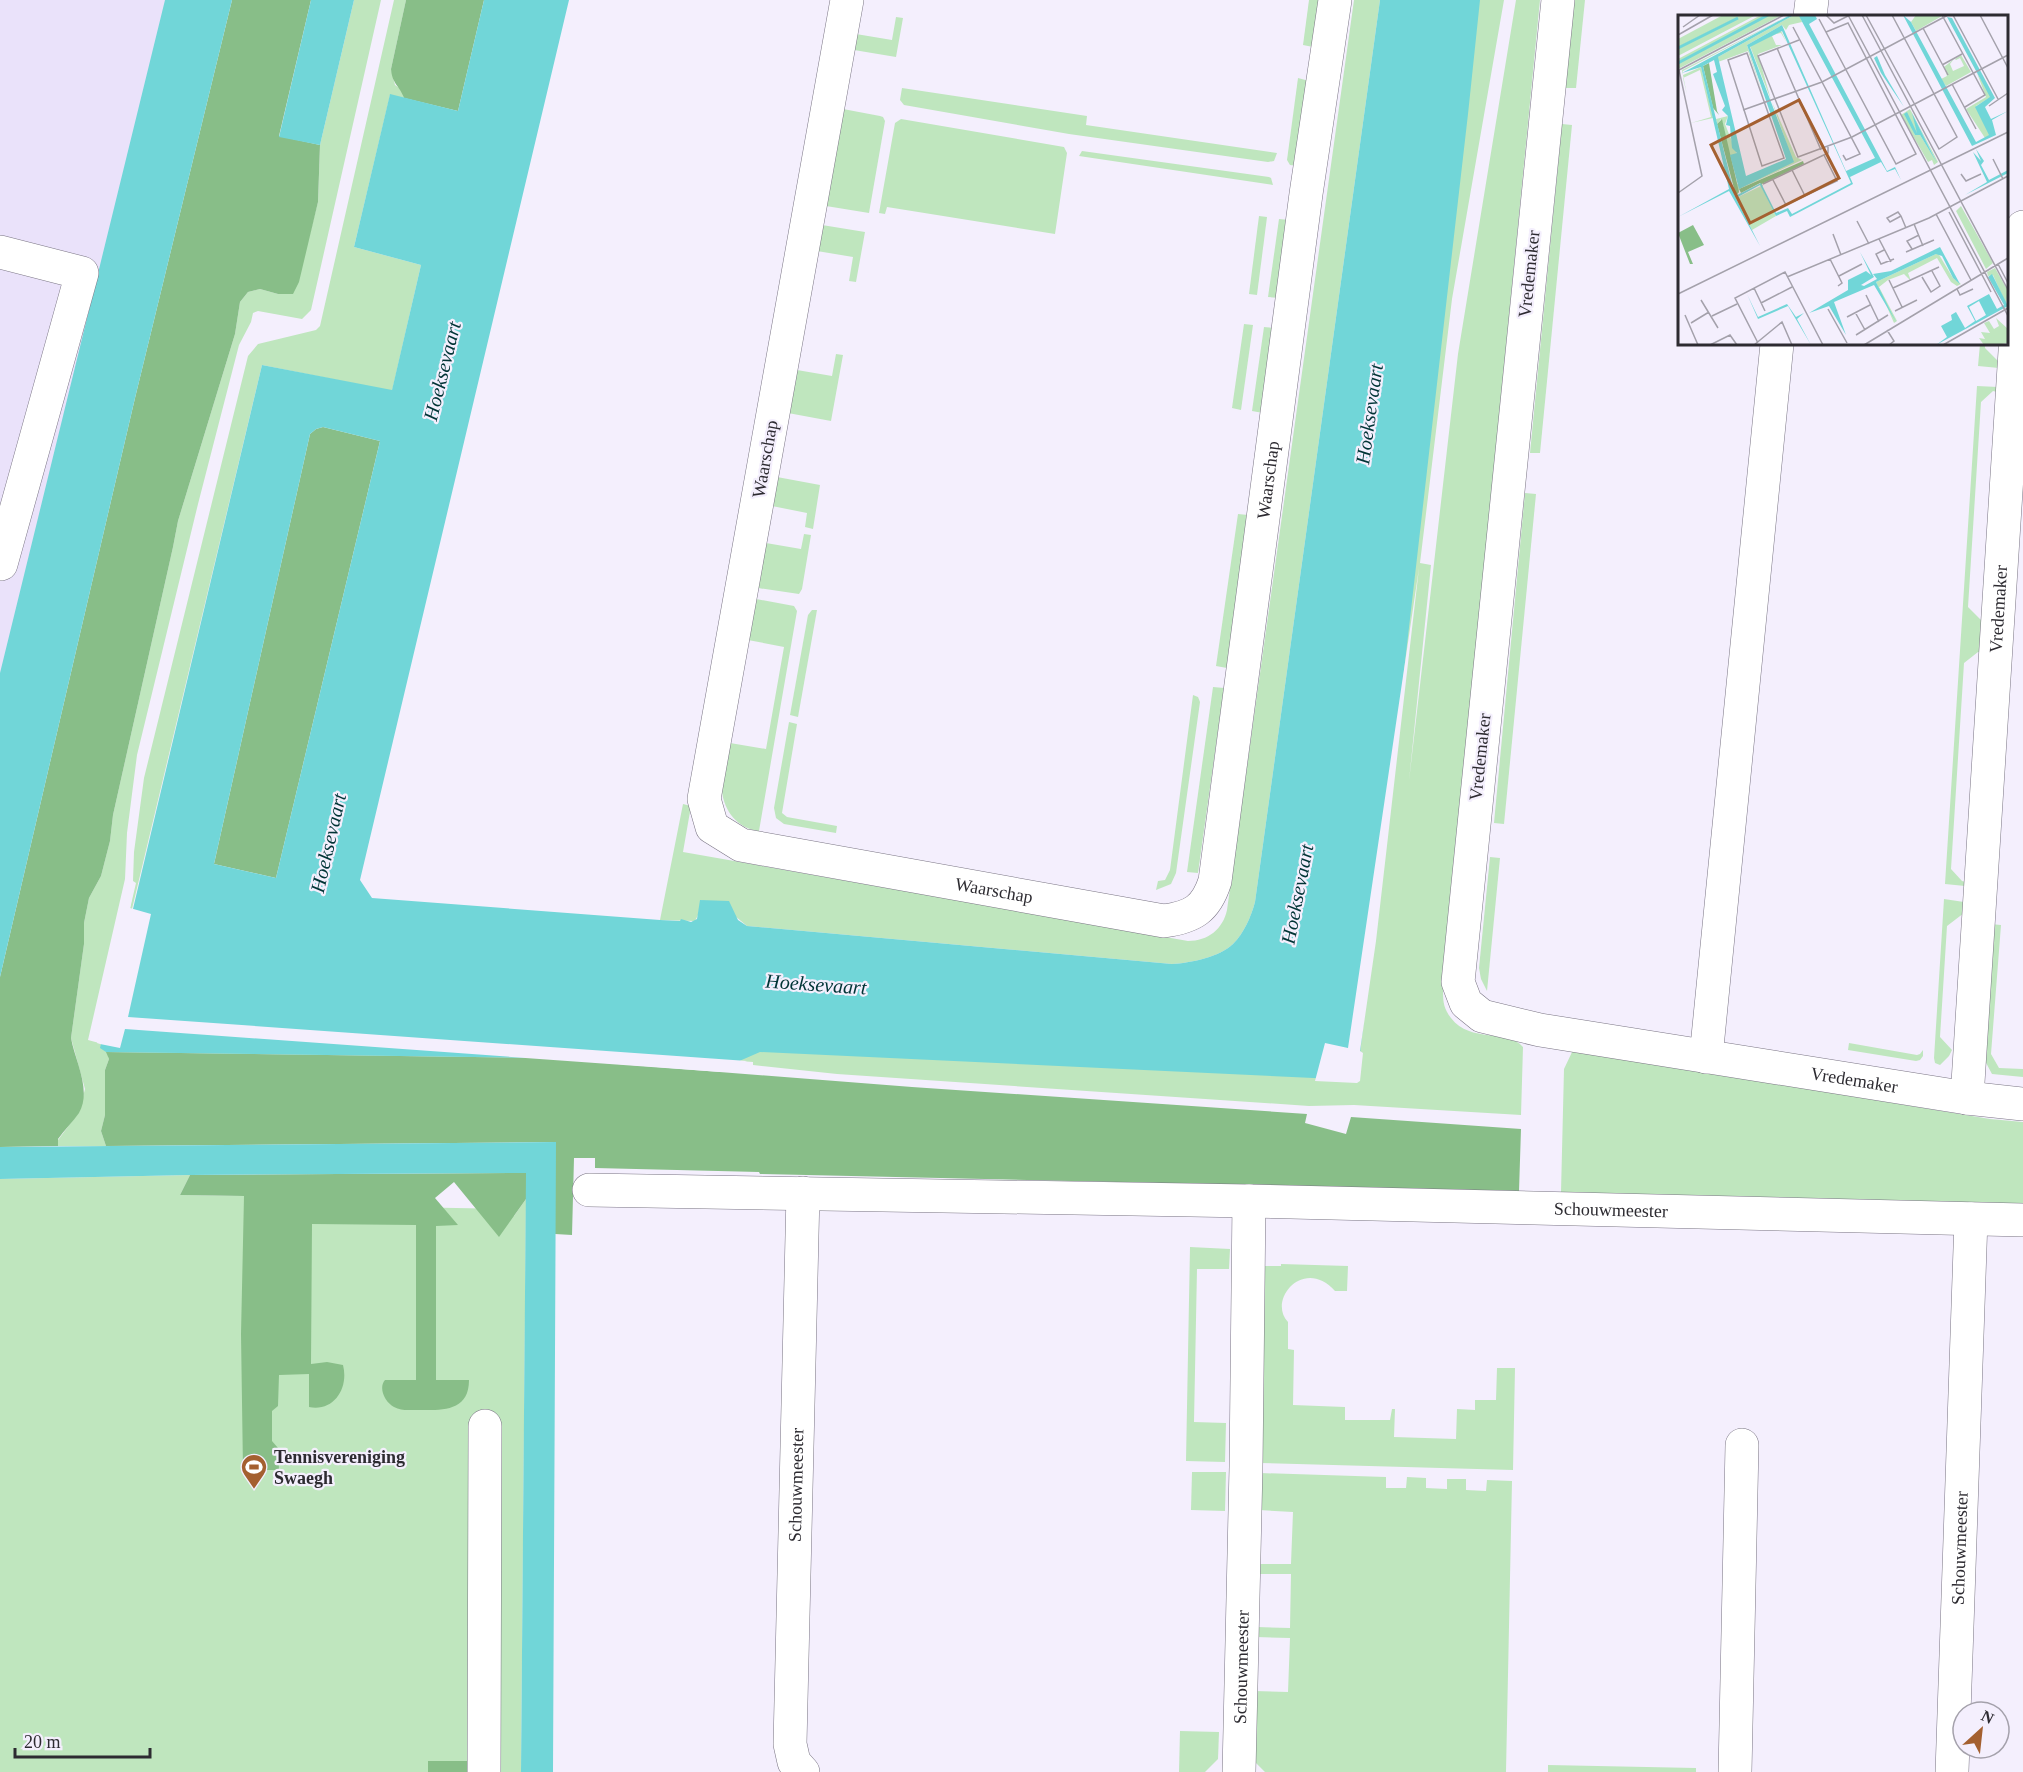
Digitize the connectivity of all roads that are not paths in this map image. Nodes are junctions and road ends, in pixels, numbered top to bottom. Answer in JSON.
{"nodes":[{"id":1,"x":847,"y":0,"type":"edge"},
{"id":2,"x":1335,"y":0,"type":"edge"},
{"id":3,"x":1557,"y":0,"type":"edge"},
{"id":4,"x":1812,"y":0,"type":"edge"},
{"id":5,"x":1810,"y":15,"type":"edge"},
{"id":6,"x":2023,"y":227,"type":"edge"},
{"id":7,"x":0,"y":252,"type":"edge"},
{"id":8,"x":1777,"y":345,"type":"edge"},
{"id":9,"x":1,"y":564,"type":"edge"},
{"id":10,"x":1706,"y":1057,"type":"junction"},
{"id":11,"x":1967,"y":1098,"type":"junction"},
{"id":12,"x":2023,"y":1104,"type":"edge"},
{"id":13,"x":589,"y":1190,"type":"dead end"},
{"id":14,"x":803,"y":1193,"type":"junction"},
{"id":15,"x":1249,"y":1201,"type":"junction"},
{"id":16,"x":1971,"y":1219,"type":"junction"},
{"id":17,"x":2023,"y":1220,"type":"edge"},
{"id":18,"x":485,"y":1426,"type":"dead end"},
{"id":19,"x":1742,"y":1445,"type":"dead end"},
{"id":20,"x":484,"y":1772,"type":"edge"},
{"id":21,"x":803,"y":1772,"type":"edge"},
{"id":22,"x":1239,"y":1772,"type":"edge"},
{"id":23,"x":1735,"y":1772,"type":"edge"},
{"id":24,"x":1952,"y":1772,"type":"edge"}],
"edges":[{"from":1,"to":2,"type":"street","name":"Waarschap"},
{"from":3,"to":10,"type":"street","name":"Vredemaker"},
{"from":4,"to":5,"type":"street"},
{"from":6,"to":11,"type":"street","name":"Vredemaker"},
{"from":7,"to":9,"type":"street"},
{"from":8,"to":10,"type":"street"},
{"from":10,"to":11,"type":"street","name":"Vredemaker"},
{"from":11,"to":12,"type":"street","name":"Vredemaker"},
{"from":13,"to":14,"type":"street","name":"Schouwmeester"},
{"from":14,"to":15,"type":"street","name":"Schouwmeester"},
{"from":14,"to":21,"type":"street","name":"Schouwmeester"},
{"from":15,"to":16,"type":"street","name":"Schouwmeester"},
{"from":15,"to":22,"type":"street","name":"Schouwmeester"},
{"from":16,"to":17,"type":"street","name":"Schouwmeester"},
{"from":16,"to":24,"type":"street","name":"Schouwmeester"},
{"from":18,"to":20,"type":"street"},
{"from":19,"to":23,"type":"street"}]}
